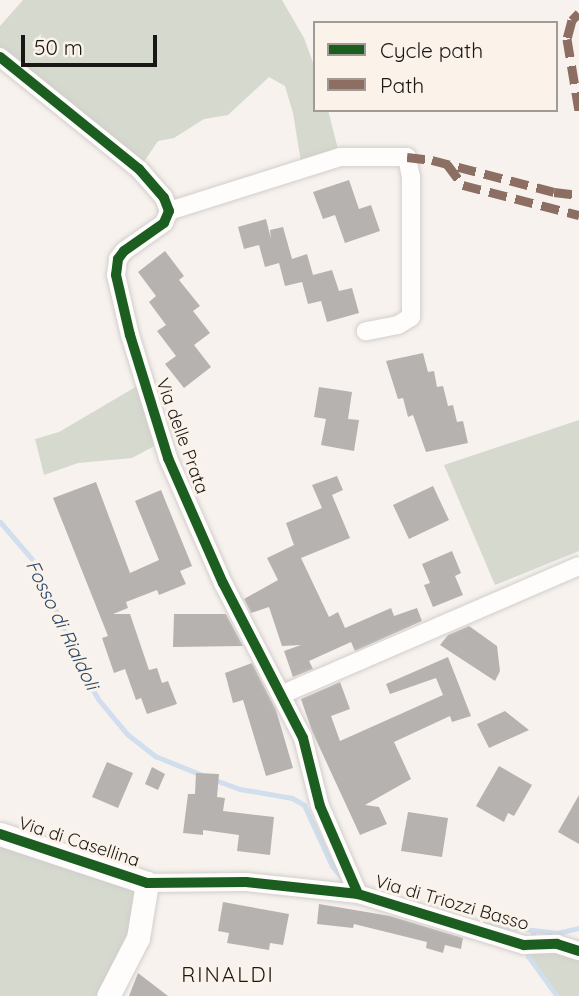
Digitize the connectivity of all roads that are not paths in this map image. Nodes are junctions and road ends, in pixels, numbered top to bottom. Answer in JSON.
{"nodes":[{"id":1,"x":0,"y":57,"type":"edge"},
{"id":2,"x":169,"y":211,"type":"junction"},
{"id":3,"x":366,"y":331,"type":"dead end"},
{"id":4,"x":579,"y":566,"type":"edge"},
{"id":5,"x":282,"y":694,"type":"junction"},
{"id":6,"x":0,"y":834,"type":"edge"},
{"id":7,"x":147,"y":883,"type":"junction"},
{"id":8,"x":358,"y":894,"type":"junction"},
{"id":9,"x":579,"y":951,"type":"edge"},
{"id":10,"x":108,"y":996,"type":"edge"}],
"edges":[{"from":1,"to":2,"type":"street"},
{"from":2,"to":3,"type":"street"},
{"from":2,"to":5,"type":"street","name":"Via delle Prata"},
{"from":4,"to":5,"type":"street"},
{"from":5,"to":8,"type":"street","name":"Via delle Prata"},
{"from":6,"to":7,"type":"street","name":"Via di Casellina"},
{"from":7,"to":8,"type":"street","name":"Via di Triozzi Basso"},
{"from":7,"to":10,"type":"street"},
{"from":8,"to":9,"type":"street","name":"Via di Triozzi Basso"}]}
